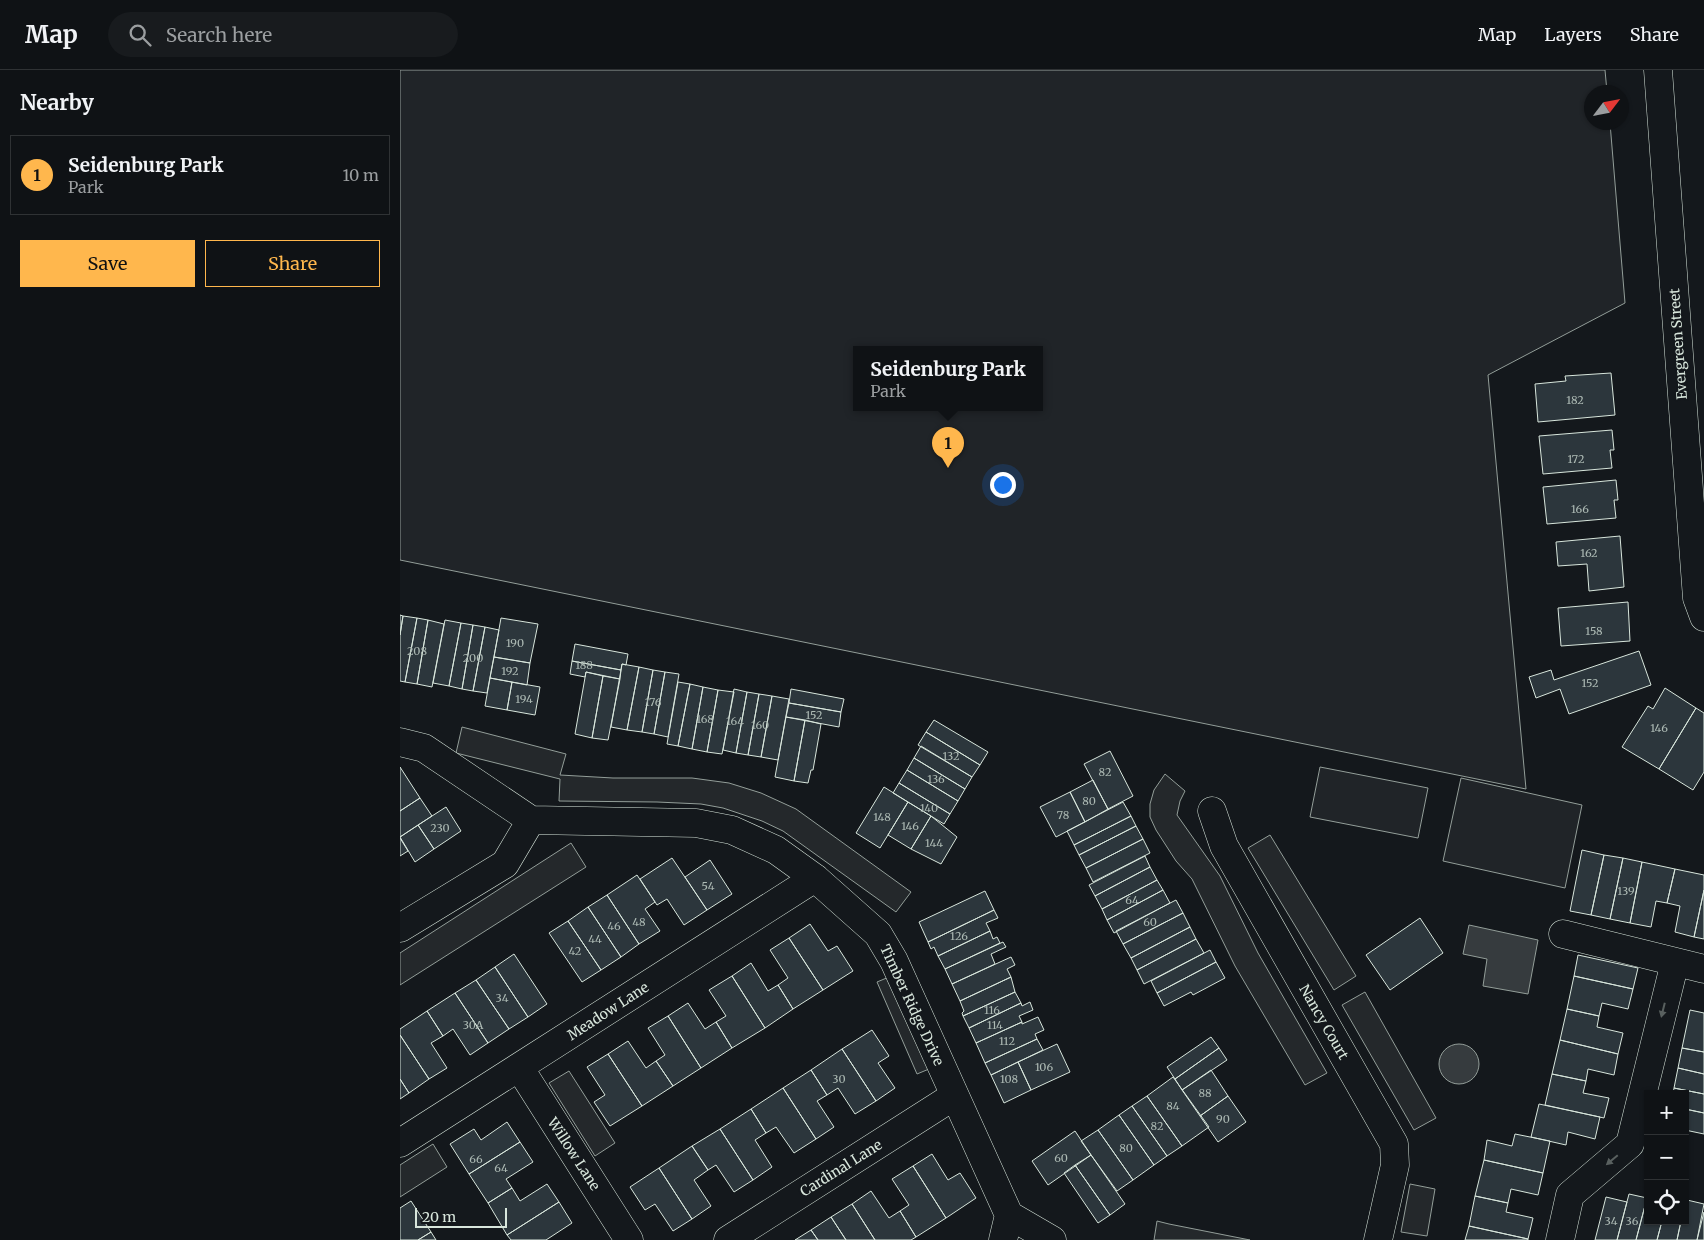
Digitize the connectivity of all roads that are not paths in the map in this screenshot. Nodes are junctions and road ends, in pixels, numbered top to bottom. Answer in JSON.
{"nodes":[{"id":1,"x":1658,"y":70,"type":"edge"},
{"id":2,"x":1704,"y":617,"type":"edge"},
{"id":3,"x":400,"y":742,"type":"edge"},
{"id":4,"x":1212,"y":811,"type":"dead end"},
{"id":5,"x":531,"y":820,"type":"junction"},
{"id":6,"x":815,"y":878,"type":"junction"},
{"id":7,"x":400,"y":928,"type":"edge"},
{"id":8,"x":1563,"y":934,"type":"dead end"},
{"id":9,"x":1675,"y":962,"type":"junction"},
{"id":10,"x":1704,"y":969,"type":"edge"},
{"id":11,"x":519,"y":1067,"type":"junction"},
{"id":12,"x":954,"y":1096,"type":"junction"},
{"id":13,"x":400,"y":1143,"type":"edge"},
{"id":14,"x":1006,"y":1227,"type":"edge"},
{"id":15,"x":629,"y":1240,"type":"edge"},
{"id":16,"x":728,"y":1240,"type":"edge"},
{"id":17,"x":1052,"y":1240,"type":"edge"},
{"id":18,"x":1378,"y":1240,"type":"edge"},
{"id":19,"x":1560,"y":1240,"type":"edge"}],
"edges":[{"from":1,"to":2,"type":"street","name":"Evergreen Street"},
{"from":3,"to":5,"type":"street"},
{"from":4,"to":18,"type":"street","name":"Nancy Court"},
{"from":5,"to":6,"type":"street","name":"Timber Ridge Drive"},
{"from":5,"to":7,"type":"street"},
{"from":6,"to":11,"type":"street","name":"Meadow Lane"},
{"from":6,"to":12,"type":"street","name":"Timber Ridge Drive"},
{"from":8,"to":9,"type":"street"},
{"from":9,"to":10,"type":"street"},
{"from":9,"to":19,"type":"street","one_way":true},
{"from":11,"to":13,"type":"street","name":"Meadow Lane"},
{"from":11,"to":15,"type":"street","name":"Willow Lane"},
{"from":12,"to":14,"type":"street","name":"Timber Ridge Drive"},
{"from":12,"to":16,"type":"street","name":"Cardinal Lane"},
{"from":14,"to":17,"type":"street","name":"Timber Ridge Drive"}]}
